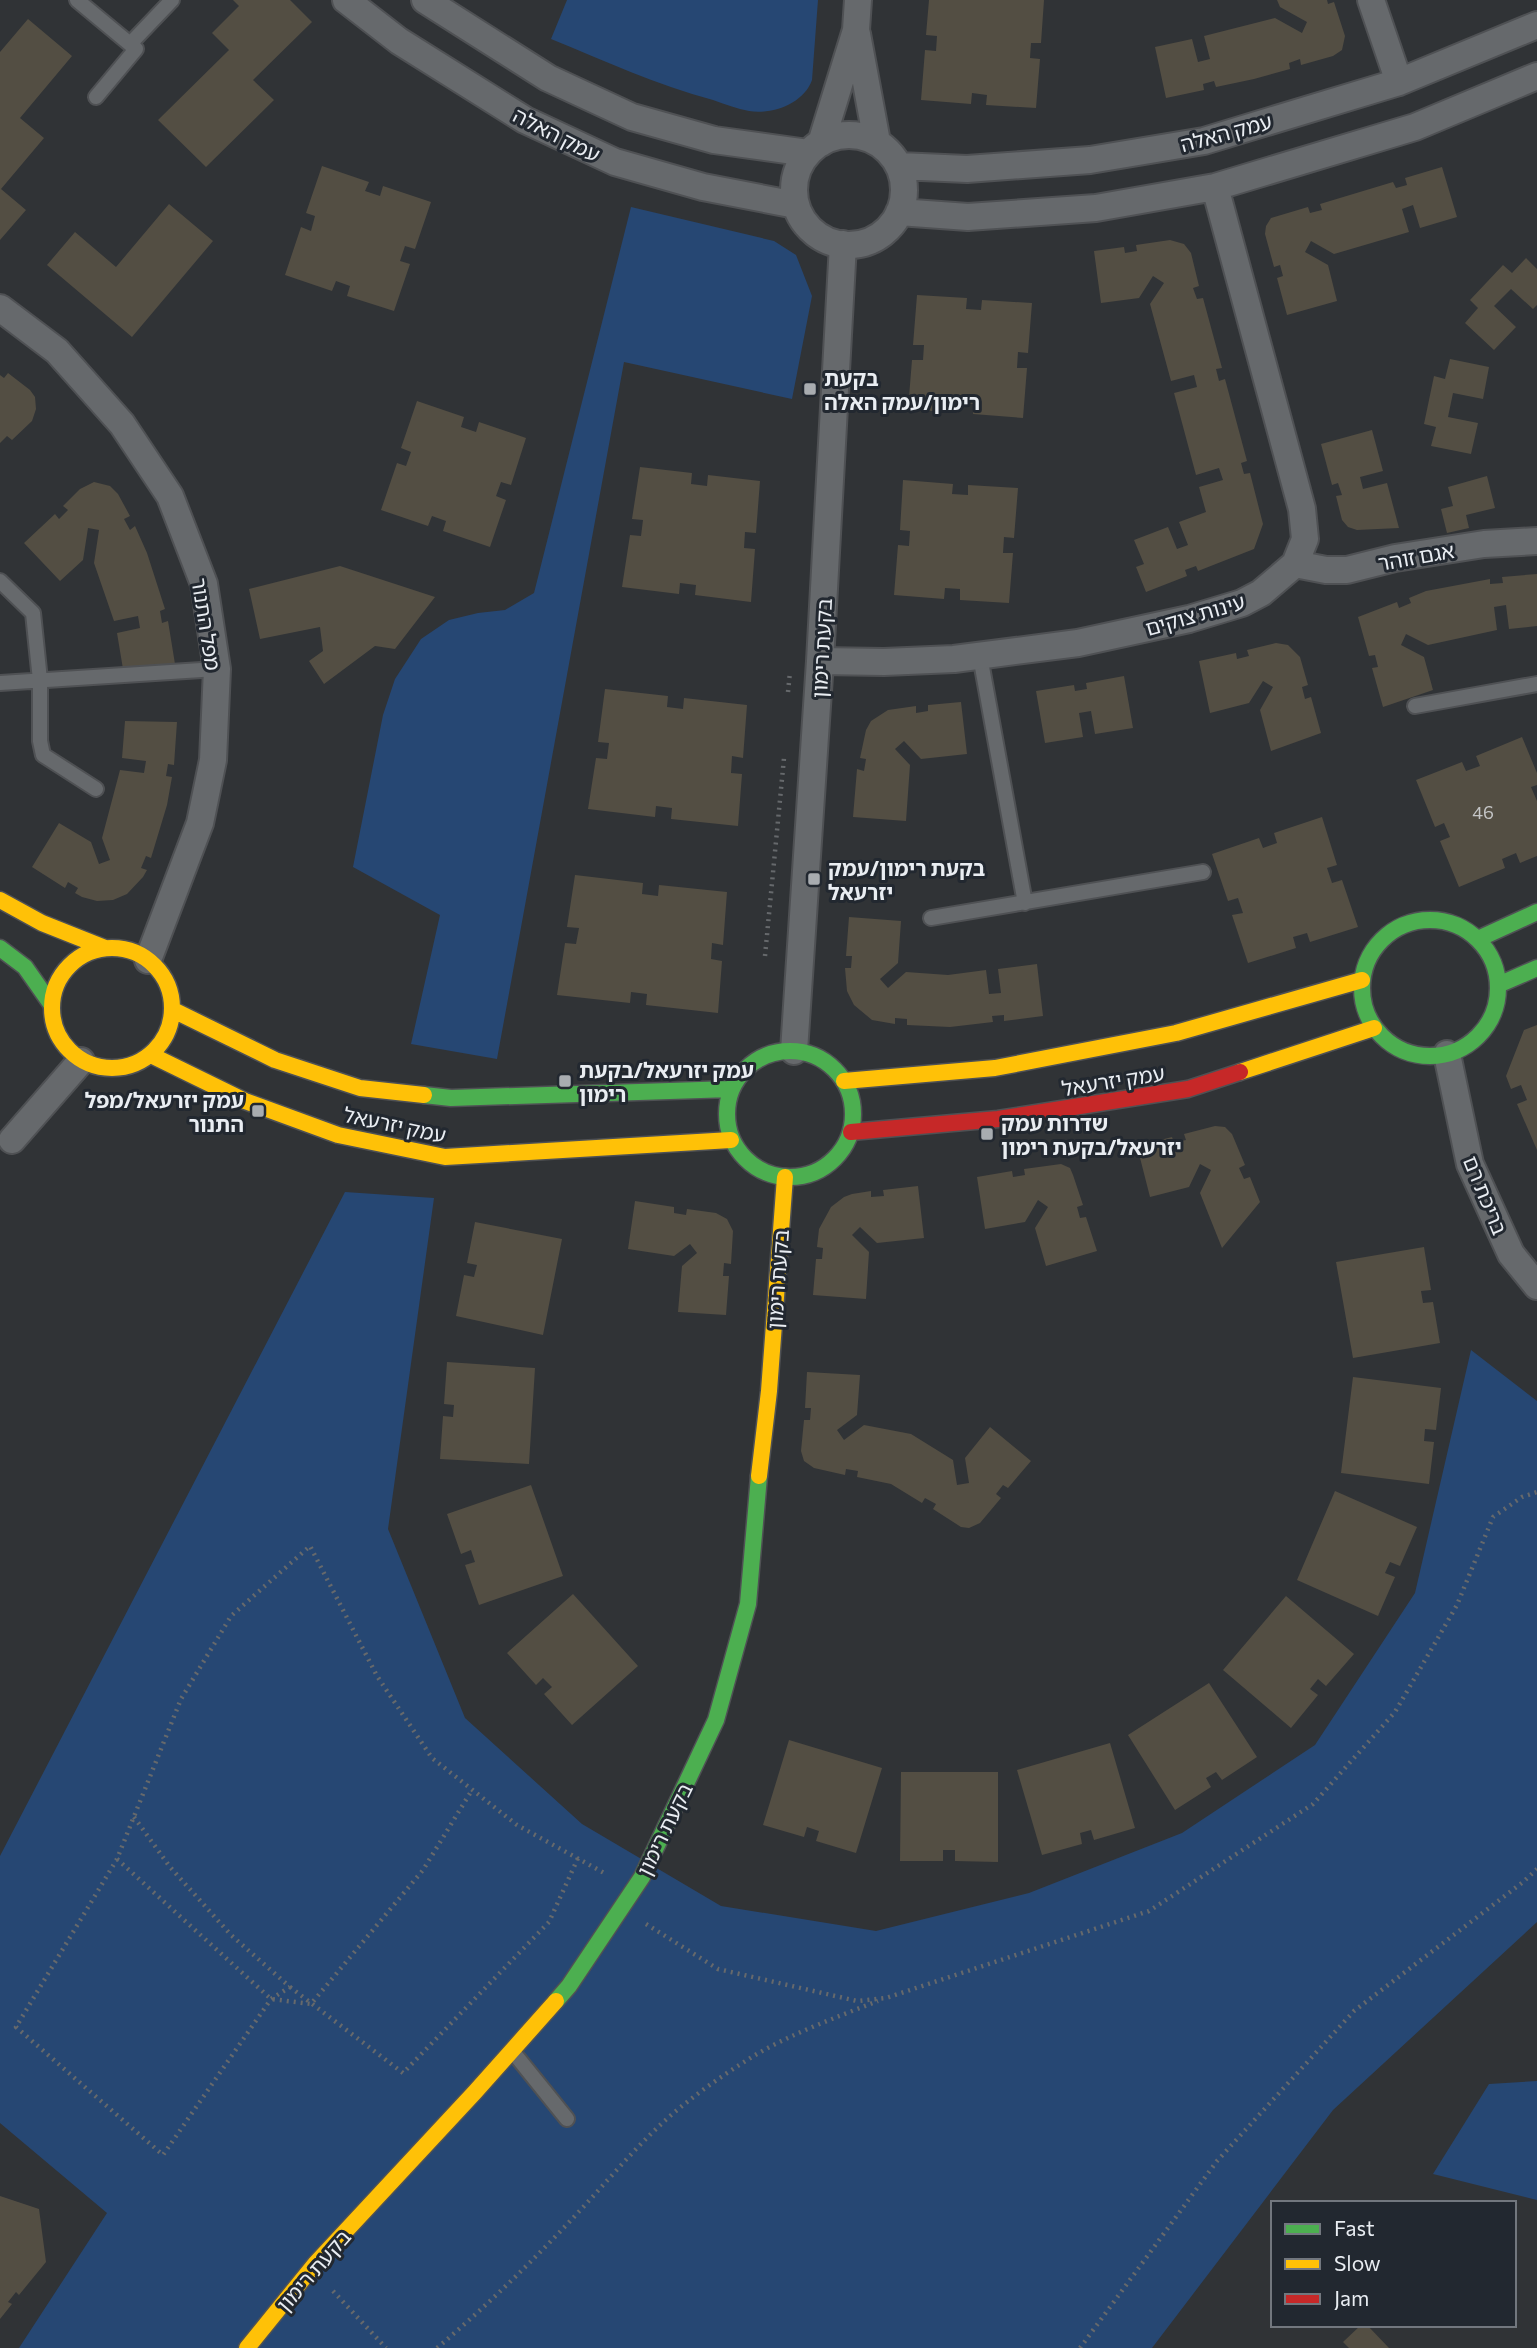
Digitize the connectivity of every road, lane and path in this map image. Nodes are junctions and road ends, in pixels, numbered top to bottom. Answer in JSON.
{"nodes":[{"id":1,"x":172,"y":0,"type":"edge"},
{"id":2,"x":346,"y":0,"type":"edge"},
{"id":3,"x":425,"y":0,"type":"edge"},
{"id":4,"x":858,"y":0,"type":"edge"},
{"id":5,"x":1371,"y":0,"type":"edge"},
{"id":6,"x":79,"y":1,"type":"edge"},
{"id":7,"x":1537,"y":25,"type":"edge"},
{"id":8,"x":856,"y":30,"type":"junction"},
{"id":9,"x":130,"y":44,"type":"junction"},
{"id":10,"x":1537,"y":76,"type":"edge"},
{"id":11,"x":1399,"y":82,"type":"junction"},
{"id":12,"x":96,"y":97,"type":"dead end"},
{"id":13,"x":877,"y":142,"type":"junction"},
{"id":14,"x":815,"y":148,"type":"junction"},
{"id":15,"x":899,"y":166,"type":"junction"},
{"id":16,"x":1215,"y":187,"type":"junction"},
{"id":17,"x":796,"y":205,"type":"junction"},
{"id":18,"x":899,"y":212,"type":"junction"},
{"id":19,"x":843,"y":244,"type":"junction"},
{"id":20,"x":0,"y":309,"type":"edge"},
{"id":21,"x":1537,"y":541,"type":"edge"},
{"id":22,"x":1295,"y":564,"type":"junction"},
{"id":23,"x":0,"y":580,"type":"edge"},
{"id":24,"x":980,"y":656,"type":"junction"},
{"id":25,"x":820,"y":661,"type":"junction"},
{"id":26,"x":217,"y":669,"type":"junction"},
{"id":27,"x":40,"y":680,"type":"junction"},
{"id":28,"x":0,"y":683,"type":"edge"},
{"id":29,"x":1537,"y":684,"type":"edge"},
{"id":30,"x":1415,"y":706,"type":"dead end"},
{"id":31,"x":785,"y":752,"type":"dead end"},
{"id":32,"x":96,"y":789,"type":"dead end"},
{"id":33,"x":1203,"y":872,"type":"dead end"},
{"id":34,"x":0,"y":900,"type":"edge"},
{"id":35,"x":1025,"y":903,"type":"junction"},
{"id":36,"x":1537,"y":912,"type":"edge"},
{"id":37,"x":931,"y":918,"type":"dead end"},
{"id":38,"x":1478,"y":939,"type":"junction"},
{"id":39,"x":0,"y":948,"type":"edge"},
{"id":40,"x":105,"y":948,"type":"junction"},
{"id":41,"x":765,"y":956,"type":"dead end"},
{"id":42,"x":148,"y":960,"type":"junction"},
{"id":43,"x":1537,"y":968,"type":"edge"},
{"id":44,"x":1362,"y":980,"type":"junction"},
{"id":45,"x":1498,"y":985,"type":"junction"},
{"id":46,"x":51,"y":1004,"type":"junction"},
{"id":47,"x":173,"y":1010,"type":"junction"},
{"id":48,"x":1374,"y":1028,"type":"junction"},
{"id":49,"x":794,"y":1051,"type":"junction"},
{"id":50,"x":1447,"y":1054,"type":"junction"},
{"id":51,"x":151,"y":1055,"type":"junction"},
{"id":52,"x":81,"y":1061,"type":"junction"},
{"id":53,"x":844,"y":1082,"type":"junction"},
{"id":54,"x":731,"y":1089,"type":"junction"},
{"id":55,"x":851,"y":1132,"type":"junction"},
{"id":56,"x":12,"y":1140,"type":"dead end"},
{"id":57,"x":731,"y":1140,"type":"junction"},
{"id":58,"x":785,"y":1177,"type":"junction"},
{"id":59,"x":1537,"y":1286,"type":"edge"},
{"id":60,"x":1537,"y":1492,"type":"edge"},
{"id":61,"x":472,"y":1790,"type":"junction"},
{"id":62,"x":134,"y":1817,"type":"junction"},
{"id":63,"x":578,"y":1858,"type":"junction"},
{"id":64,"x":117,"y":1859,"type":"junction"},
{"id":65,"x":1537,"y":1869,"type":"edge"},
{"id":66,"x":611,"y":1877,"type":"dead end"},
{"id":67,"x":643,"y":1922,"type":"dead end"},
{"id":68,"x":289,"y":1987,"type":"junction"},
{"id":69,"x":886,"y":1998,"type":"junction"},
{"id":70,"x":271,"y":1999,"type":"junction"},
{"id":71,"x":311,"y":2004,"type":"junction"},
{"id":72,"x":512,"y":2051,"type":"junction"},
{"id":73,"x":567,"y":2119,"type":"dead end"},
{"id":74,"x":332,"y":2290,"type":"dead end"},
{"id":75,"x":444,"y":2346,"type":"edge"},
{"id":76,"x":247,"y":2348,"type":"edge"},
{"id":77,"x":386,"y":2348,"type":"edge"},
{"id":78,"x":437,"y":2348,"type":"edge"},
{"id":79,"x":1080,"y":2348,"type":"edge"}],
"edges":[{"from":1,"to":9,"type":"lane"},
{"from":2,"to":17,"type":"street","name":"עמק האלה"},
{"from":3,"to":14,"type":"street"},
{"from":4,"to":8,"type":"street"},
{"from":5,"to":11,"type":"street"},
{"from":6,"to":9,"type":"lane"},
{"from":7,"to":11,"type":"street","name":"עמק האלה"},
{"from":8,"to":13,"type":"street"},
{"from":8,"to":14,"type":"street"},
{"from":9,"to":12,"type":"lane"},
{"from":10,"to":16,"type":"street"},
{"from":11,"to":15,"type":"street","name":"עמק האלה"},
{"from":13,"to":14,"type":"street"},
{"from":13,"to":15,"type":"street"},
{"from":14,"to":17,"type":"street"},
{"from":15,"to":18,"type":"street"},
{"from":16,"to":18,"type":"street"},
{"from":16,"to":22,"type":"street"},
{"from":17,"to":19,"type":"street"},
{"from":18,"to":19,"type":"street"},
{"from":19,"to":25,"type":"street","name":"בקעת רימון"},
{"from":20,"to":26,"type":"street","name":"מפל התנור"},
{"from":21,"to":22,"type":"street","name":"אגם זוהר"},
{"from":22,"to":24,"type":"street","name":"עינות צוקים"},
{"from":23,"to":27,"type":"lane"},
{"from":24,"to":25,"type":"street","name":"עינות צוקים"},
{"from":24,"to":35,"type":"lane"},
{"from":25,"to":49,"type":"street","name":"בקעת רימון"},
{"from":26,"to":27,"type":"lane"},
{"from":26,"to":42,"type":"street","name":"מפל התנור"},
{"from":27,"to":28,"type":"lane"},
{"from":27,"to":32,"type":"lane"},
{"from":29,"to":30,"type":"lane"},
{"from":31,"to":41,"type":"path"},
{"from":33,"to":35,"type":"lane"},
{"from":34,"to":40,"type":"main road"},
{"from":35,"to":37,"type":"lane"},
{"from":36,"to":38,"type":"main road"},
{"from":38,"to":44,"type":"main road"},
{"from":38,"to":45,"type":"main road"},
{"from":39,"to":46,"type":"main road"},
{"from":40,"to":42,"type":"main road"},
{"from":40,"to":46,"type":"main road"},
{"from":42,"to":47,"type":"main road"},
{"from":43,"to":45,"type":"main road"},
{"from":44,"to":48,"type":"main road"},
{"from":44,"to":53,"type":"main road","name":"עמק יזרעאל"},
{"from":45,"to":50,"type":"main road"},
{"from":46,"to":52,"type":"main road"},
{"from":47,"to":51,"type":"main road"},
{"from":47,"to":54,"type":"main road","name":"עמק יזרעאל"},
{"from":48,"to":50,"type":"main road"},
{"from":48,"to":55,"type":"main road","name":"עמק יזרעאל"},
{"from":49,"to":53,"type":"main road"},
{"from":49,"to":54,"type":"main road"},
{"from":50,"to":59,"type":"street","name":"בריכת רם"},
{"from":51,"to":52,"type":"main road"},
{"from":51,"to":57,"type":"main road","name":"עמק יזרעאל"},
{"from":52,"to":56,"type":"street"},
{"from":53,"to":55,"type":"main road"},
{"from":54,"to":57,"type":"main road"},
{"from":55,"to":58,"type":"main road"},
{"from":57,"to":58,"type":"main road"},
{"from":58,"to":72,"type":"main road","name":"בקעת רימון"},
{"from":60,"to":69,"type":"path"},
{"from":61,"to":62,"type":"path"},
{"from":61,"to":63,"type":"path"},
{"from":61,"to":71,"type":"path"},
{"from":62,"to":64,"type":"path"},
{"from":62,"to":68,"type":"path"},
{"from":63,"to":66,"type":"path"},
{"from":63,"to":71,"type":"path"},
{"from":64,"to":70,"type":"path"},
{"from":64,"to":70,"type":"path"},
{"from":65,"to":79,"type":"path"},
{"from":67,"to":69,"type":"path"},
{"from":68,"to":70,"type":"path"},
{"from":68,"to":71,"type":"path"},
{"from":69,"to":75,"type":"path"},
{"from":70,"to":71,"type":"path"},
{"from":72,"to":73,"type":"lane"},
{"from":72,"to":76,"type":"main road","name":"בקעת רימון"},
{"from":74,"to":77,"type":"path"},
{"from":75,"to":78,"type":"path"}]}
